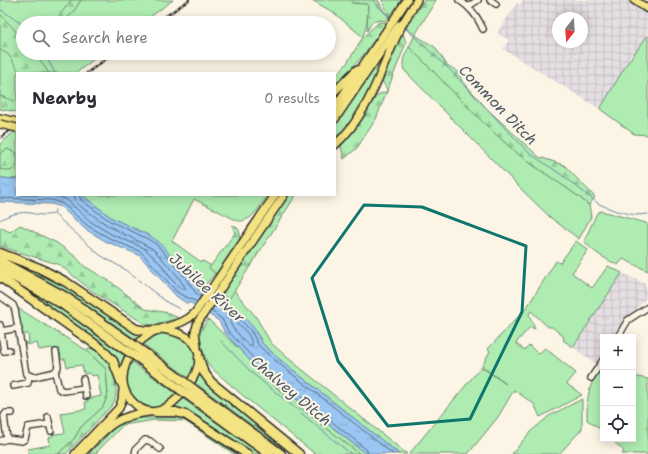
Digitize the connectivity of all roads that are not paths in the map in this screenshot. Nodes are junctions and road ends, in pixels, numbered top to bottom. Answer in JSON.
{"nodes":[{"id":1,"x":407,"y":0,"type":"edge"},
{"id":2,"x":417,"y":0,"type":"edge"},
{"id":3,"x":459,"y":0,"type":"edge"},
{"id":4,"x":478,"y":0,"type":"edge"},
{"id":5,"x":490,"y":0,"type":"edge"},
{"id":6,"x":634,"y":0,"type":"edge"},
{"id":7,"x":496,"y":4,"type":"dead end"},
{"id":8,"x":469,"y":6,"type":"junction"},
{"id":9,"x":648,"y":9,"type":"edge"},
{"id":10,"x":404,"y":14,"type":"junction"},
{"id":11,"x":483,"y":29,"type":"dead end"},
{"id":12,"x":392,"y":34,"type":"junction"},
{"id":13,"x":377,"y":46,"type":"junction"},
{"id":14,"x":336,"y":90,"type":"edge"},
{"id":15,"x":336,"y":106,"type":"edge"},
{"id":16,"x":0,"y":118,"type":"edge"},
{"id":17,"x":336,"y":118,"type":"edge"},
{"id":18,"x":16,"y":122,"type":"edge"},
{"id":19,"x":0,"y":124,"type":"edge"},
{"id":20,"x":16,"y":128,"type":"edge"},
{"id":21,"x":336,"y":144,"type":"edge"},
{"id":22,"x":274,"y":196,"type":"edge"},
{"id":23,"x":283,"y":196,"type":"edge"},
{"id":24,"x":0,"y":253,"type":"edge"},
{"id":25,"x":0,"y":261,"type":"edge"},
{"id":26,"x":0,"y":269,"type":"edge"},
{"id":27,"x":0,"y":277,"type":"edge"},
{"id":28,"x":216,"y":288,"type":"junction"},
{"id":29,"x":0,"y":296,"type":"edge"},
{"id":30,"x":648,"y":307,"type":"edge"},
{"id":31,"x":0,"y":325,"type":"edge"},
{"id":32,"x":18,"y":328,"type":"junction"},
{"id":33,"x":160,"y":329,"type":"junction"},
{"id":34,"x":1,"y":331,"type":"junction"},
{"id":35,"x":620,"y":334,"type":"edge"},
{"id":36,"x":126,"y":344,"type":"junction"},
{"id":37,"x":9,"y":350,"type":"dead end"},
{"id":38,"x":56,"y":352,"type":"dead end"},
{"id":39,"x":198,"y":354,"type":"junction"},
{"id":40,"x":600,"y":364,"type":"edge"},
{"id":41,"x":55,"y":372,"type":"junction"},
{"id":42,"x":29,"y":376,"type":"junction"},
{"id":43,"x":591,"y":378,"type":"dead end"},
{"id":44,"x":83,"y":379,"type":"dead end"},
{"id":45,"x":13,"y":386,"type":"dead end"},
{"id":46,"x":123,"y":386,"type":"junction"},
{"id":47,"x":84,"y":388,"type":"junction"},
{"id":48,"x":194,"y":394,"type":"junction"},
{"id":49,"x":86,"y":396,"type":"dead end"},
{"id":50,"x":156,"y":412,"type":"junction"},
{"id":51,"x":12,"y":413,"type":"dead end"},
{"id":52,"x":48,"y":417,"type":"dead end"},
{"id":53,"x":49,"y":424,"type":"junction"},
{"id":54,"x":51,"y":431,"type":"dead end"},
{"id":55,"x":7,"y":439,"type":"junction"},
{"id":56,"x":0,"y":441,"type":"edge"},
{"id":57,"x":157,"y":448,"type":"dead end"},
{"id":58,"x":75,"y":454,"type":"edge"},
{"id":59,"x":81,"y":454,"type":"edge"},
{"id":60,"x":135,"y":454,"type":"edge"},
{"id":61,"x":247,"y":454,"type":"edge"},
{"id":62,"x":269,"y":454,"type":"edge"},
{"id":63,"x":281,"y":454,"type":"edge"},
{"id":64,"x":299,"y":454,"type":"edge"}],
"edges":[{"from":1,"to":10,"type":"main road"},
{"from":2,"to":10,"type":"main road"},
{"from":3,"to":8,"type":"street"},
{"from":4,"to":8,"type":"street"},
{"from":5,"to":7,"type":"street"},
{"from":6,"to":9,"type":"main road"},
{"from":8,"to":11,"type":"street"},
{"from":10,"to":12,"type":"main road"},
{"from":10,"to":12,"type":"main road"},
{"from":12,"to":13,"type":"main road"},
{"from":12,"to":17,"type":"main road"},
{"from":12,"to":21,"type":"main road"},
{"from":13,"to":14,"type":"main road"},
{"from":13,"to":15,"type":"main road"},
{"from":16,"to":18,"type":"main road"},
{"from":19,"to":20,"type":"main road","bridge":true},
{"from":22,"to":28,"type":"main road"},
{"from":23,"to":28,"type":"main road"},
{"from":24,"to":33,"type":"highway"},
{"from":25,"to":36,"type":"highway"},
{"from":26,"to":36,"type":"highway"},
{"from":27,"to":46,"type":"highway"},
{"from":28,"to":33,"type":"main road"},
{"from":28,"to":39,"type":"main road"},
{"from":29,"to":32,"type":"street"},
{"from":30,"to":35,"type":"street"},
{"from":31,"to":34,"type":"street"},
{"from":32,"to":34,"type":"street"},
{"from":32,"to":42,"type":"street"},
{"from":33,"to":39,"type":"main road"},
{"from":33,"to":46,"type":"main road"},
{"from":34,"to":37,"type":"street"},
{"from":36,"to":48,"type":"highway","bridge":true},
{"from":38,"to":41,"type":"street"},
{"from":39,"to":50,"type":"main road"},
{"from":39,"to":64,"type":"highway"},
{"from":40,"to":43,"type":"street"},
{"from":41,"to":42,"type":"street"},
{"from":41,"to":47,"type":"street"},
{"from":42,"to":45,"type":"street"},
{"from":44,"to":47,"type":"street"},
{"from":46,"to":50,"type":"main road"},
{"from":46,"to":58,"type":"main road"},
{"from":47,"to":49,"type":"street"},
{"from":48,"to":62,"type":"highway"},
{"from":48,"to":63,"type":"highway"},
{"from":50,"to":59,"type":"main road"},
{"from":50,"to":61,"type":"highway"},
{"from":51,"to":55,"type":"street"},
{"from":52,"to":53,"type":"street"},
{"from":53,"to":54,"type":"street"},
{"from":53,"to":55,"type":"street"},
{"from":55,"to":56,"type":"street"},
{"from":57,"to":60,"type":"street"}]}
